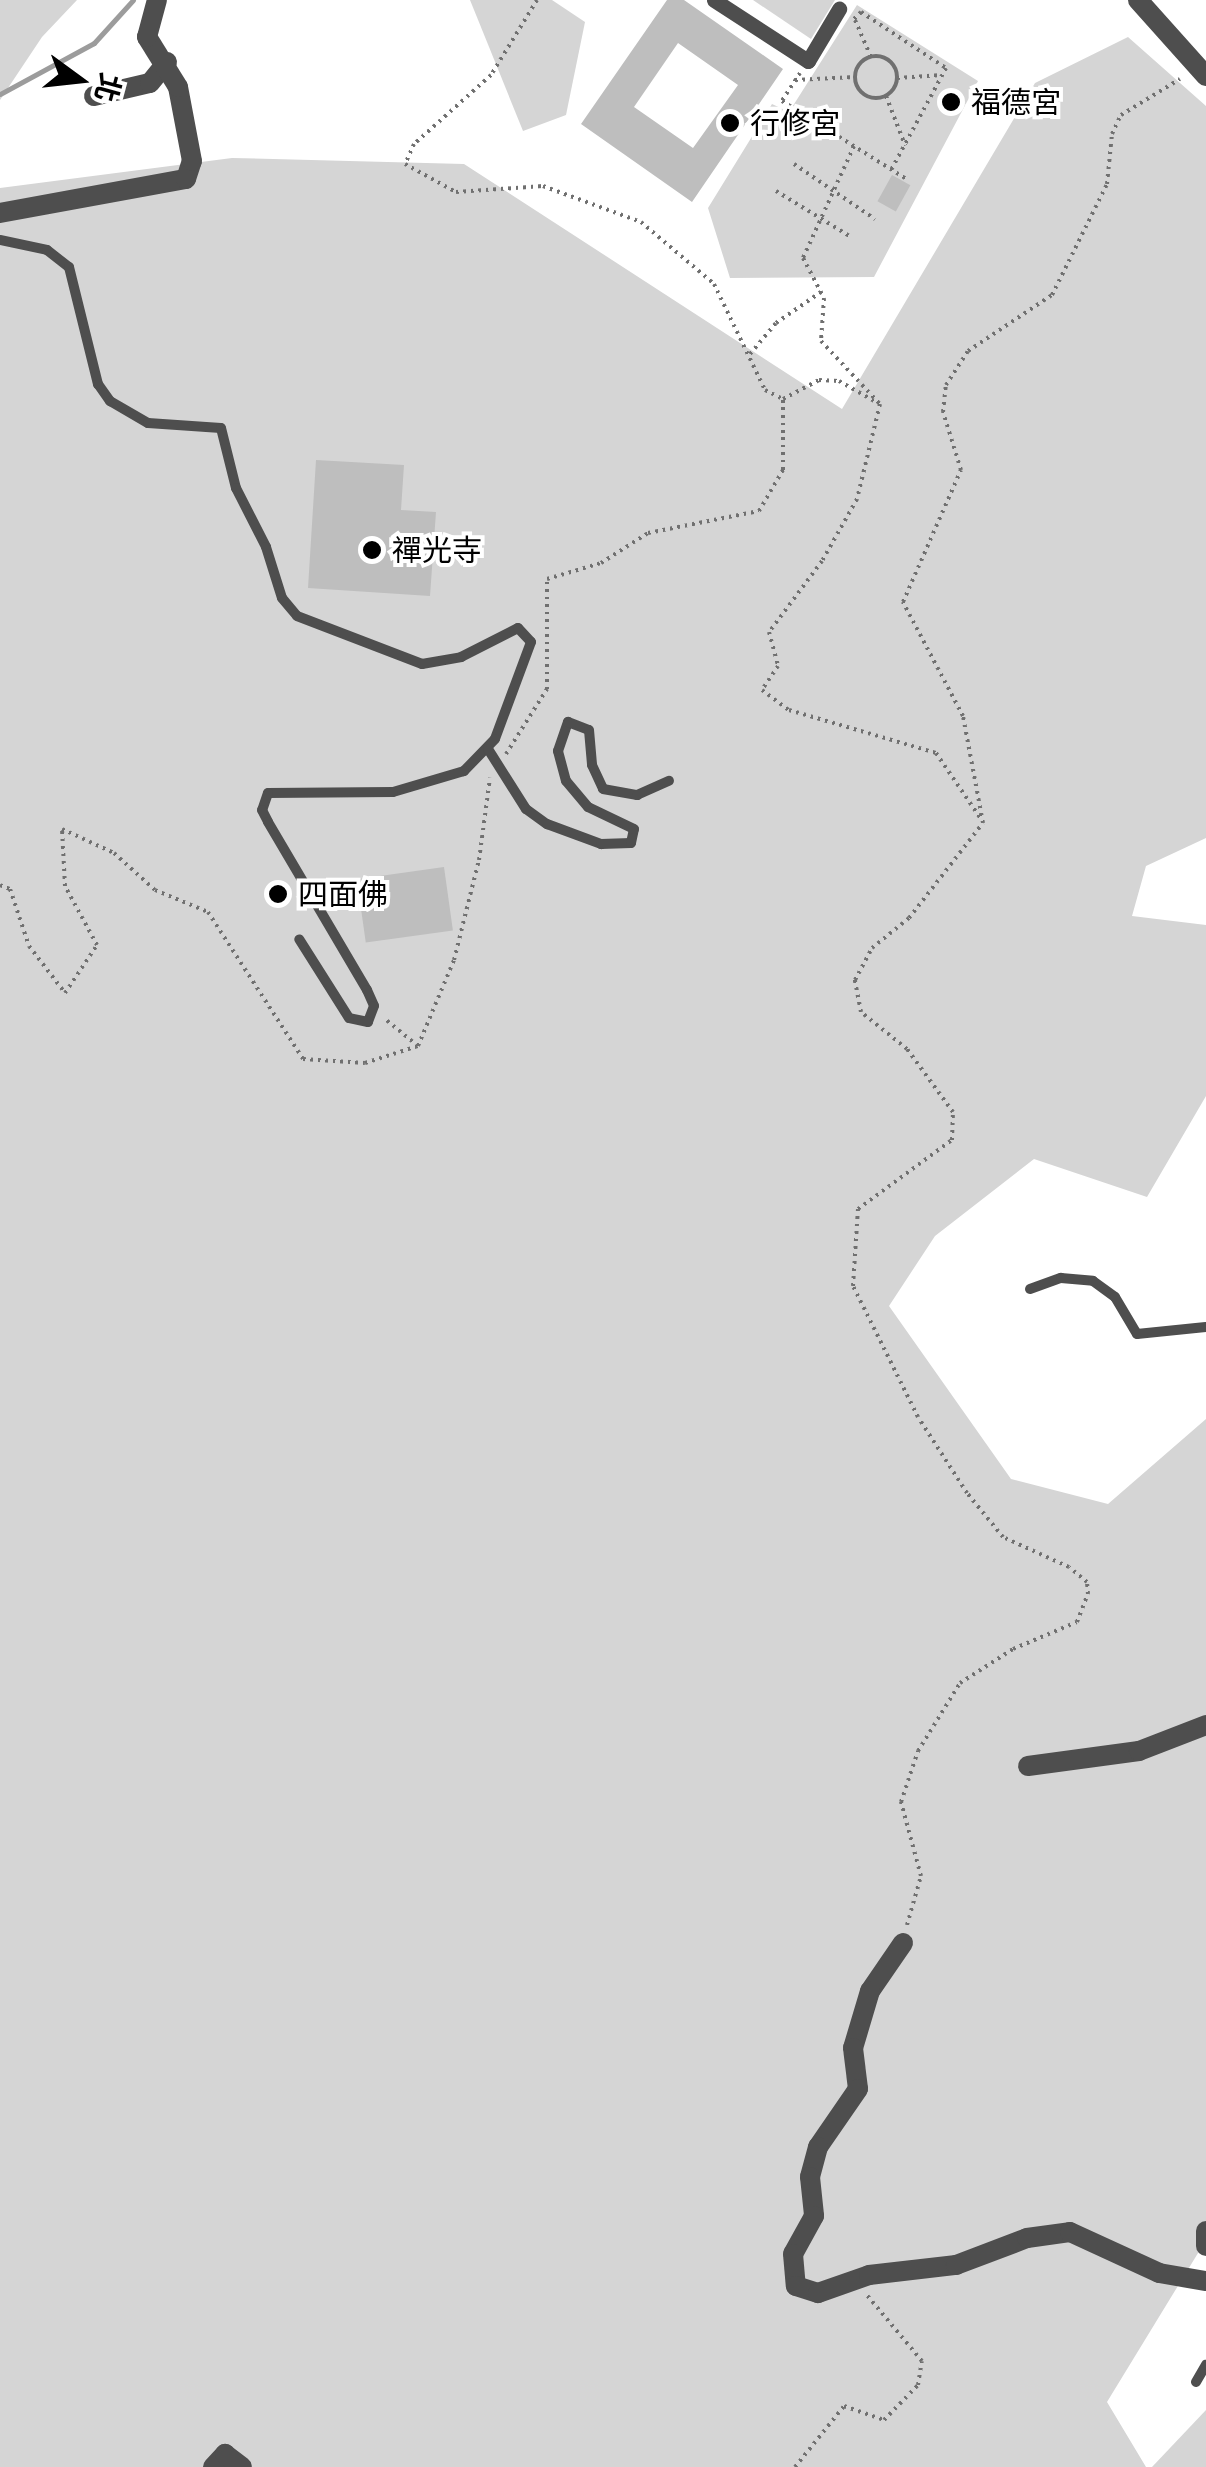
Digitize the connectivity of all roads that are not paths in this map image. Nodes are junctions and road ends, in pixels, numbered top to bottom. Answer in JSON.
{"nodes":[{"id":1,"x":157,"y":0,"type":"edge"},
{"id":2,"x":714,"y":0,"type":"edge"},
{"id":3,"x":1138,"y":0,"type":"edge"},
{"id":4,"x":839,"y":10,"type":"road end"},
{"id":5,"x":167,"y":62,"type":"junction"},
{"id":6,"x":1201,"y":71,"type":"edge"},
{"id":7,"x":94,"y":96,"type":"dead end"},
{"id":8,"x":0,"y":212,"type":"edge"},
{"id":9,"x":0,"y":240,"type":"edge"},
{"id":10,"x":488,"y":749,"type":"junction"},
{"id":11,"x":669,"y":781,"type":"dead end"},
{"id":12,"x":299,"y":938,"type":"dead end"},
{"id":13,"x":1030,"y":1289,"type":"dead end"},
{"id":14,"x":1206,"y":1328,"type":"edge"},
{"id":15,"x":1206,"y":1725,"type":"edge"},
{"id":16,"x":1028,"y":1766,"type":"dead end"},
{"id":17,"x":903,"y":1943,"type":"road end"},
{"id":18,"x":1206,"y":2231,"type":"edge"},
{"id":19,"x":1206,"y":2246,"type":"edge"},
{"id":20,"x":1206,"y":2281,"type":"edge"},
{"id":21,"x":1206,"y":2366,"type":"edge"},
{"id":22,"x":1196,"y":2382,"type":"dead end"},
{"id":23,"x":214,"y":2467,"type":"edge"},
{"id":24,"x":242,"y":2467,"type":"edge"}],
"edges":[{"from":1,"to":5,"type":"street"},
{"from":2,"to":4,"type":"street"},
{"from":3,"to":6,"type":"street"},
{"from":5,"to":7,"type":"street"},
{"from":5,"to":8,"type":"street"},
{"from":9,"to":10,"type":"lane"},
{"from":10,"to":11,"type":"lane"},
{"from":10,"to":12,"type":"lane"},
{"from":13,"to":14,"type":"lane"},
{"from":15,"to":16,"type":"street"},
{"from":17,"to":20,"type":"street"},
{"from":18,"to":19,"type":"street"},
{"from":21,"to":22,"type":"lane"},
{"from":23,"to":24,"type":"street"}]}
